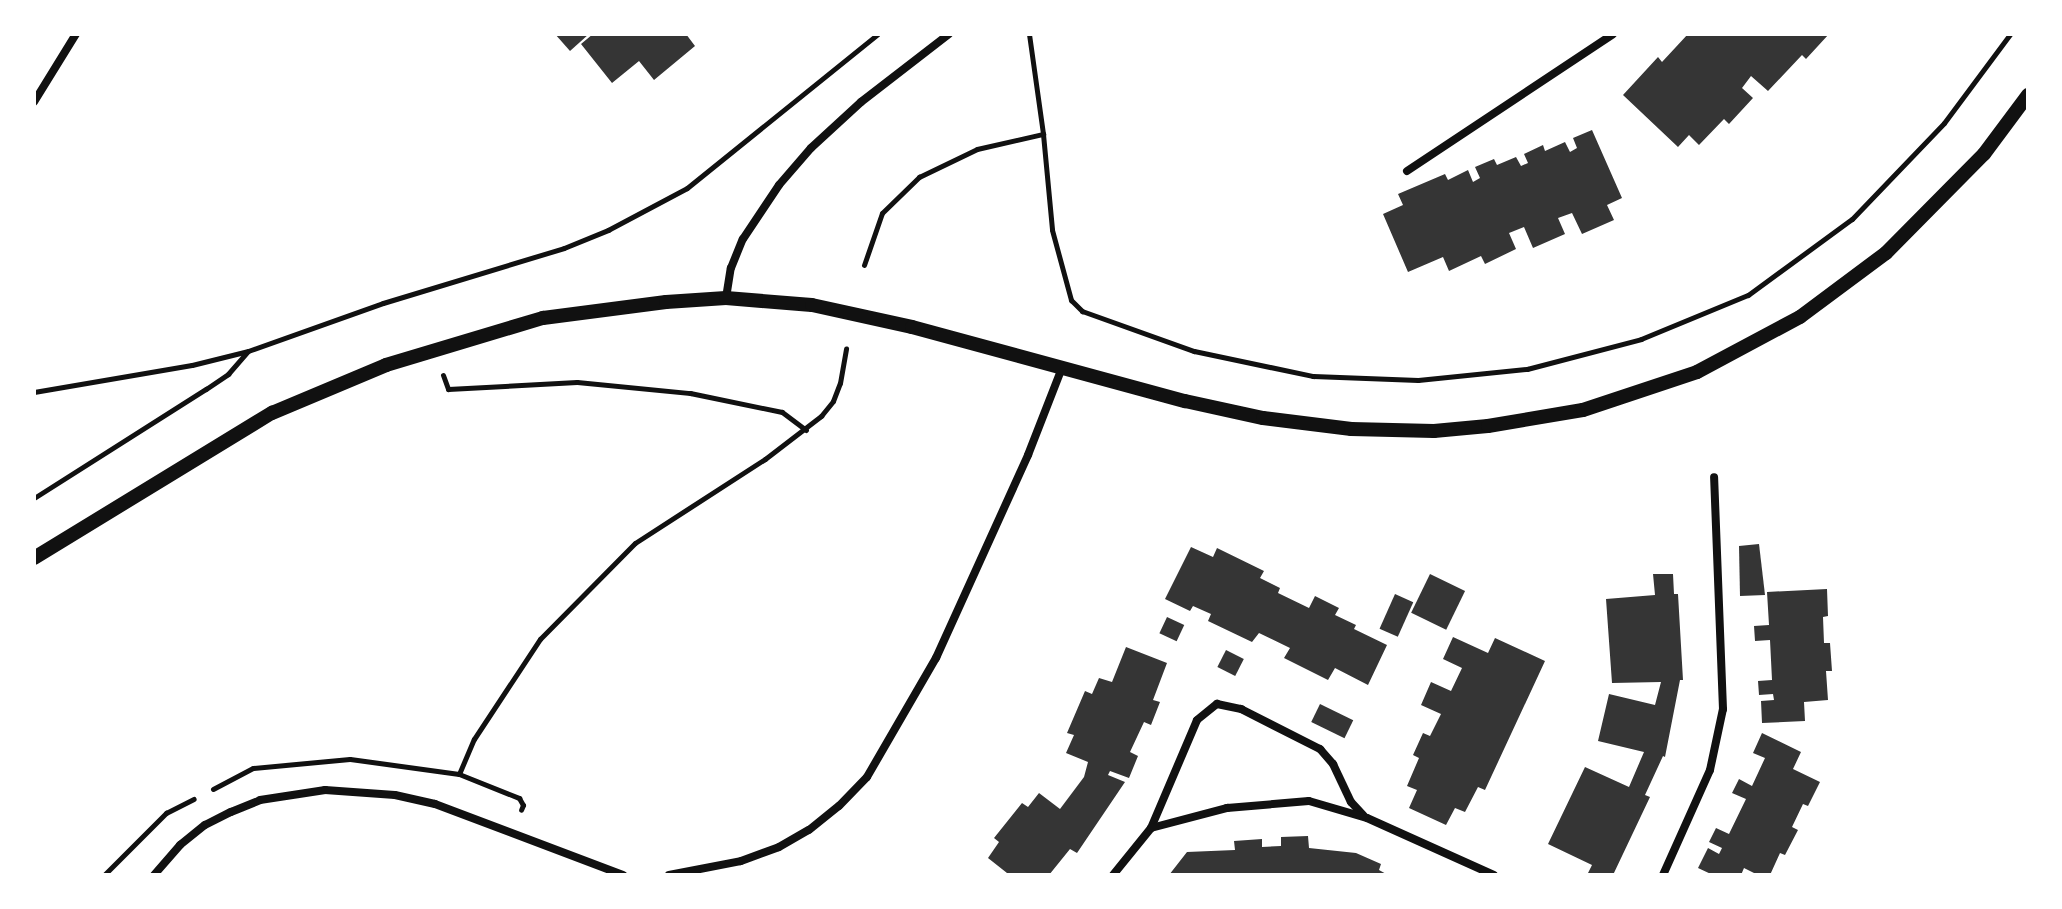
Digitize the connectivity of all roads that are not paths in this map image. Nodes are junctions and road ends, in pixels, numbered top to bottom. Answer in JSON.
{"nodes":[{"id":1,"x":76,"y":34,"type":"edge"},
{"id":2,"x":949,"y":34,"type":"edge"},
{"id":3,"x":1613,"y":34,"type":"edge"},
{"id":4,"x":2028,"y":95,"type":"edge"},
{"id":5,"x":34,"y":102,"type":"edge"},
{"id":6,"x":1407,"y":171,"type":"dead end"},
{"id":7,"x":726,"y":298,"type":"junction"},
{"id":8,"x":1062,"y":368,"type":"junction"},
{"id":9,"x":1714,"y":477,"type":"dead end"},
{"id":10,"x":34,"y":558,"type":"edge"},
{"id":11,"x":1367,"y":818,"type":"junction"},
{"id":12,"x":1151,"y":828,"type":"junction"},
{"id":13,"x":154,"y":875,"type":"edge"},
{"id":14,"x":623,"y":875,"type":"edge"},
{"id":15,"x":669,"y":875,"type":"edge"},
{"id":16,"x":1113,"y":875,"type":"edge"},
{"id":17,"x":1494,"y":875,"type":"edge"},
{"id":18,"x":1663,"y":875,"type":"edge"}],
"edges":[{"from":1,"to":5,"type":"street"},
{"from":2,"to":7,"type":"street"},
{"from":3,"to":6,"type":"street"},
{"from":4,"to":8,"type":"street"},
{"from":7,"to":8,"type":"street"},
{"from":7,"to":10,"type":"street"},
{"from":8,"to":15,"type":"street"},
{"from":9,"to":18,"type":"street"},
{"from":11,"to":12,"type":"street"},
{"from":11,"to":12,"type":"street"},
{"from":11,"to":17,"type":"street"},
{"from":12,"to":16,"type":"street"},
{"from":13,"to":14,"type":"street"}]}
